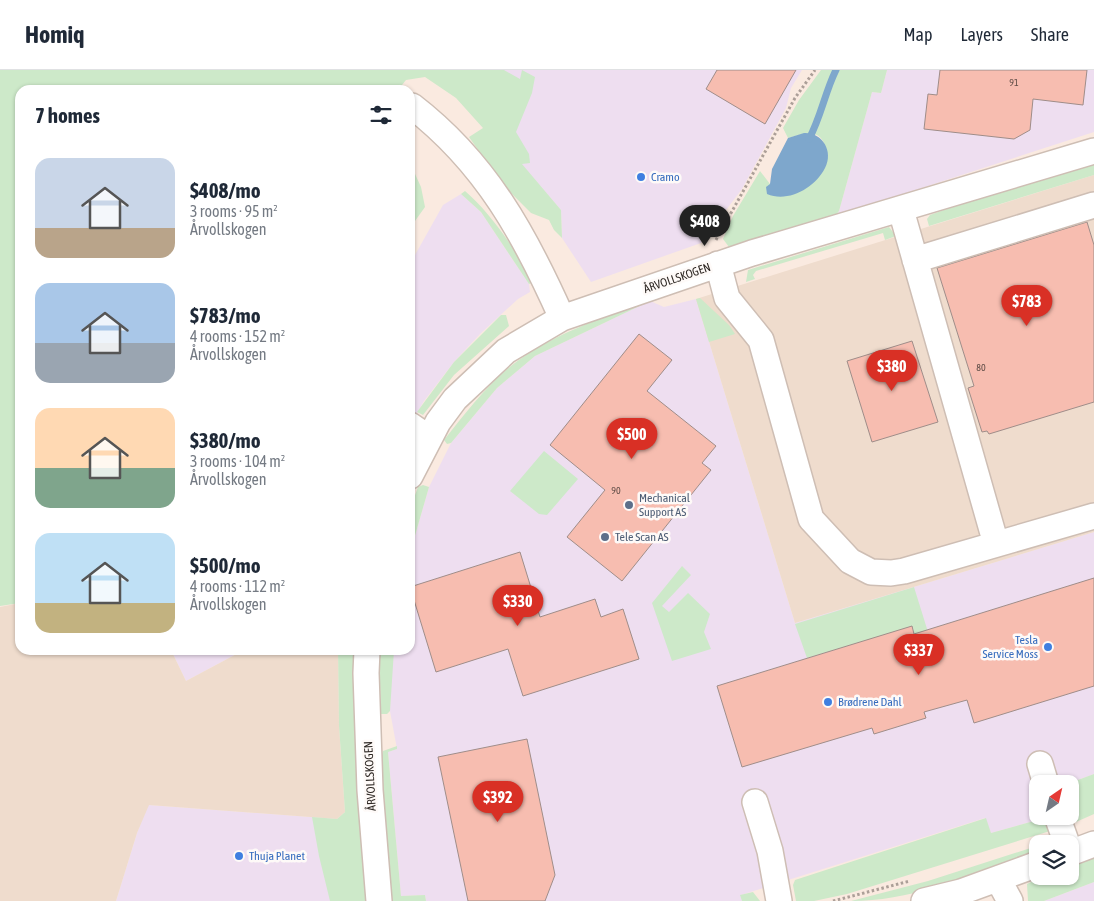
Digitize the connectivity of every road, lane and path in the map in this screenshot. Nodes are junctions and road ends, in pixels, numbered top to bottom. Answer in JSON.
{"nodes":[{"id":1,"x":815,"y":70,"type":"edge"},
{"id":2,"x":415,"y":108,"type":"edge"},
{"id":3,"x":1094,"y":151,"type":"edge"},
{"id":4,"x":1094,"y":205,"type":"edge"},
{"id":5,"x":901,"y":210,"type":"junction"},
{"id":6,"x":916,"y":260,"type":"junction"},
{"id":7,"x":718,"y":264,"type":"junction"},
{"id":8,"x":562,"y":318,"type":"junction"},
{"id":9,"x":419,"y":431,"type":"edge"},
{"id":10,"x":415,"y":451,"type":"edge"},
{"id":11,"x":1094,"y":516,"type":"edge"},
{"id":12,"x":996,"y":544,"type":"junction"},
{"id":13,"x":368,"y":655,"type":"edge"},
{"id":14,"x":755,"y":802,"type":"dead end"},
{"id":15,"x":1094,"y":844,"type":"edge"},
{"id":16,"x":1079,"y":848,"type":"edge"},
{"id":17,"x":1029,"y":867,"type":"edge"},
{"id":18,"x":998,"y":879,"type":"junction"},
{"id":19,"x":919,"y":890,"type":"edge"},
{"id":20,"x":379,"y":901,"type":"edge"},
{"id":21,"x":778,"y":901,"type":"edge"},
{"id":22,"x":833,"y":901,"type":"edge"},
{"id":23,"x":1010,"y":901,"type":"edge"}],
"edges":[{"from":1,"to":7,"type":"path"},
{"from":2,"to":8,"type":"street"},
{"from":3,"to":5,"type":"street","name":"ÅRVOLLSKOGEN"},
{"from":4,"to":6,"type":"street"},
{"from":5,"to":6,"type":"street"},
{"from":5,"to":7,"type":"street","name":"ÅRVOLLSKOGEN"},
{"from":6,"to":12,"type":"street"},
{"from":7,"to":8,"type":"street","name":"ÅRVOLLSKOGEN"},
{"from":7,"to":12,"type":"street"},
{"from":8,"to":9,"type":"street","name":"ÅRVOLLSKOGEN"},
{"from":9,"to":10,"type":"street","name":"ÅRVOLLSKOGEN"},
{"from":11,"to":12,"type":"street"},
{"from":13,"to":20,"type":"street","name":"ÅRVOLLSKOGEN"},
{"from":14,"to":21,"type":"street"},
{"from":15,"to":16,"type":"street"},
{"from":17,"to":18,"type":"street"},
{"from":18,"to":19,"type":"street"},
{"from":18,"to":23,"type":"street"},
{"from":19,"to":22,"type":"path"}]}
